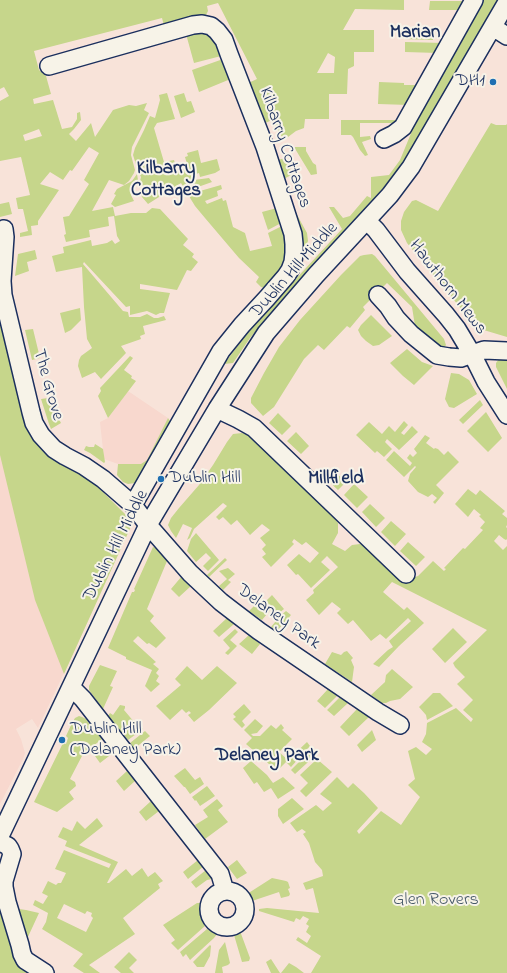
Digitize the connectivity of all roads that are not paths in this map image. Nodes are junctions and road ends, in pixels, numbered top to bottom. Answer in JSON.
{"nodes":[{"id":1,"x":474,"y":0,"type":"edge"},
{"id":2,"x":507,"y":2,"type":"edge"},
{"id":3,"x":500,"y":31,"type":"edge"},
{"id":4,"x":49,"y":66,"type":"dead end"},
{"id":5,"x":384,"y":139,"type":"dead end"},
{"id":6,"x":367,"y":221,"type":"junction"},
{"id":7,"x":4,"y":229,"type":"dead end"},
{"id":8,"x":378,"y":295,"type":"dead end"},
{"id":9,"x":507,"y":352,"type":"edge"},
{"id":10,"x":472,"y":354,"type":"junction"},
{"id":11,"x":217,"y":409,"type":"junction"},
{"id":12,"x":507,"y":415,"type":"edge"},
{"id":13,"x":132,"y":505,"type":"junction"},
{"id":14,"x":148,"y":525,"type":"junction"},
{"id":15,"x":406,"y":574,"type":"dead end"},
{"id":16,"x":70,"y":689,"type":"junction"},
{"id":17,"x":400,"y":725,"type":"dead end"},
{"id":18,"x":0,"y":836,"type":"edge"},
{"id":19,"x":0,"y":842,"type":"edge"},
{"id":20,"x":225,"y":891,"type":"dead end"},
{"id":21,"x":45,"y":973,"type":"edge"}],
"edges":[{"from":1,"to":5,"type":"street"},
{"from":2,"to":3,"type":"street","name":"Dublin Hill Middle"},
{"from":3,"to":6,"type":"street","name":"Dublin Hill Middle"},
{"from":4,"to":13,"type":"street","name":"Kilbarry Cottages"},
{"from":6,"to":10,"type":"street","name":"Hawthorn Mews"},
{"from":6,"to":11,"type":"street","name":"Dublin Hill Middle"},
{"from":7,"to":13,"type":"street","name":"The Grove"},
{"from":8,"to":10,"type":"street"},
{"from":9,"to":10,"type":"street","name":"Hawthorn Mews"},
{"from":10,"to":12,"type":"street"},
{"from":11,"to":14,"type":"street","name":"Dublin Hill Middle"},
{"from":11,"to":15,"type":"street"},
{"from":13,"to":14,"type":"street","name":"The Grove"},
{"from":14,"to":16,"type":"street","name":"Dublin Hill Middle"},
{"from":14,"to":17,"type":"street","name":"Delaney Park"},
{"from":16,"to":18,"type":"street","name":"Dublin Hill Middle"},
{"from":16,"to":20,"type":"street"},
{"from":19,"to":21,"type":"street"}]}
